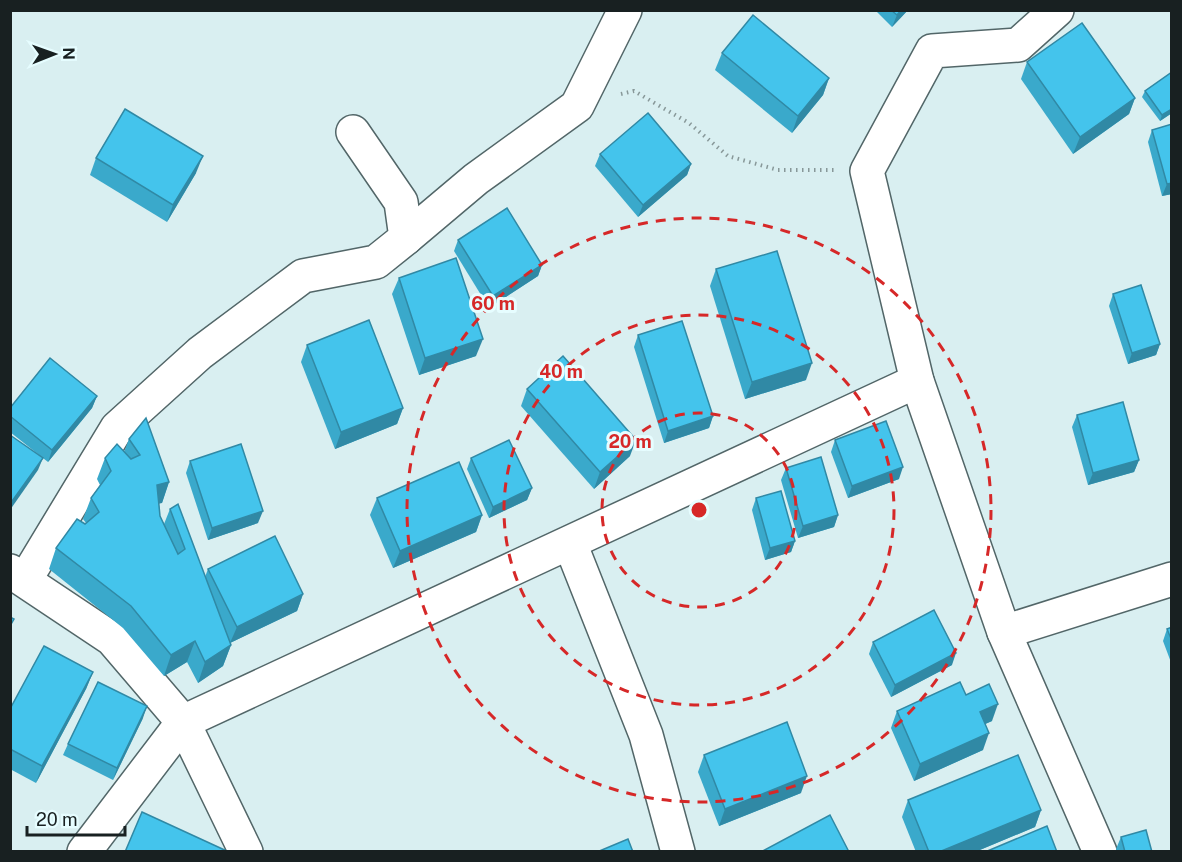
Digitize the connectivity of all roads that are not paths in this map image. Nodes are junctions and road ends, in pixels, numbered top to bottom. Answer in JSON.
{"nodes":[{"id":1,"x":626,"y":10,"type":"edge"},
{"id":2,"x":1057,"y":10,"type":"edge"},
{"id":3,"x":354,"y":132,"type":"dead end"},
{"id":4,"x":406,"y":238,"type":"junction"},
{"id":5,"x":917,"y":381,"type":"junction"},
{"id":6,"x":570,"y":543,"type":"junction"},
{"id":7,"x":18,"y":576,"type":"edge"},
{"id":8,"x":1172,"y":579,"type":"edge"},
{"id":9,"x":1004,"y":632,"type":"junction"},
{"id":10,"x":183,"y":722,"type":"junction"},
{"id":11,"x":84,"y":852,"type":"edge"},
{"id":12,"x":246,"y":852,"type":"edge"},
{"id":13,"x":678,"y":852,"type":"edge"},
{"id":14,"x":1100,"y":852,"type":"edge"}],
"edges":[{"from":1,"to":4,"type":"street"},
{"from":2,"to":5,"type":"street"},
{"from":3,"to":4,"type":"street"},
{"from":4,"to":7,"type":"street"},
{"from":5,"to":6,"type":"street"},
{"from":5,"to":9,"type":"street"},
{"from":6,"to":10,"type":"street"},
{"from":6,"to":13,"type":"street"},
{"from":7,"to":10,"type":"street"},
{"from":8,"to":9,"type":"street"},
{"from":9,"to":14,"type":"street"},
{"from":10,"to":11,"type":"street"},
{"from":10,"to":12,"type":"street"}]}
